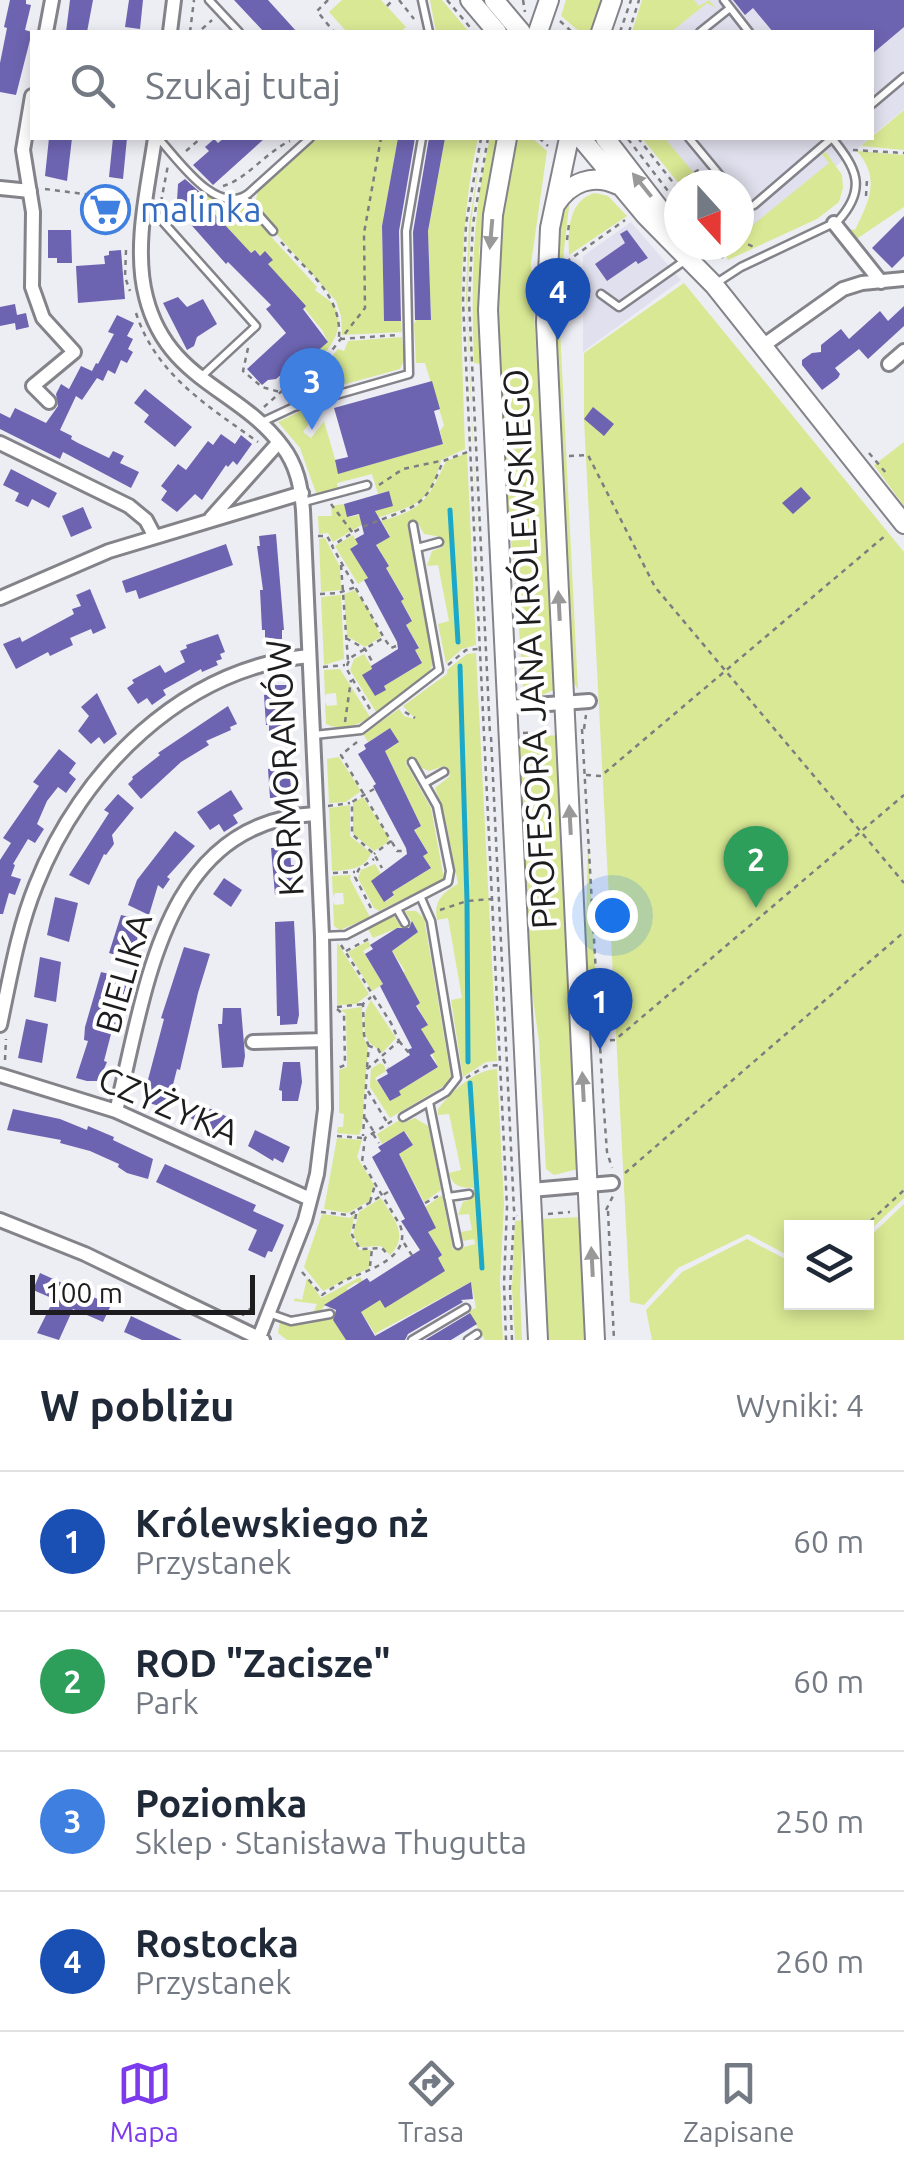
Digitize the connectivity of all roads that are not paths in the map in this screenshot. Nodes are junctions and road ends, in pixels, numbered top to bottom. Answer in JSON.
{"nodes":[{"id":1,"x":52,"y":0,"type":"edge"},
{"id":2,"x":174,"y":0,"type":"edge"},
{"id":3,"x":209,"y":0,"type":"edge"},
{"id":4,"x":422,"y":0,"type":"edge"},
{"id":5,"x":470,"y":0,"type":"edge"},
{"id":6,"x":494,"y":0,"type":"edge"},
{"id":7,"x":549,"y":0,"type":"edge"},
{"id":8,"x":612,"y":0,"type":"edge"},
{"id":9,"x":724,"y":0,"type":"edge"},
{"id":10,"x":730,"y":8,"type":"junction"},
{"id":11,"x":46,"y":30,"type":"edge"},
{"id":12,"x":170,"y":30,"type":"edge"},
{"id":13,"x":237,"y":30,"type":"edge"},
{"id":14,"x":426,"y":30,"type":"edge"},
{"id":15,"x":495,"y":30,"type":"edge"},
{"id":16,"x":519,"y":30,"type":"edge"},
{"id":17,"x":539,"y":30,"type":"edge"},
{"id":18,"x":602,"y":30,"type":"edge"},
{"id":19,"x":702,"y":30,"type":"edge"},
{"id":20,"x":747,"y":30,"type":"edge"},
{"id":21,"x":904,"y":78,"type":"edge"},
{"id":22,"x":874,"y":102,"type":"edge"},
{"id":23,"x":30,"y":108,"type":"edge"},
{"id":24,"x":157,"y":140,"type":"edge"},
{"id":25,"x":159,"y":140,"type":"edge"},
{"id":26,"x":308,"y":140,"type":"edge"},
{"id":27,"x":422,"y":140,"type":"edge"},
{"id":28,"x":507,"y":140,"type":"edge"},
{"id":29,"x":569,"y":140,"type":"edge"},
{"id":30,"x":583,"y":140,"type":"edge"},
{"id":31,"x":606,"y":140,"type":"edge"},
{"id":32,"x":691,"y":140,"type":"edge"},
{"id":33,"x":830,"y":140,"type":"edge"},
{"id":34,"x":833,"y":140,"type":"edge"},
{"id":35,"x":716,"y":170,"type":"edge"},
{"id":36,"x":0,"y":188,"type":"edge"},
{"id":37,"x":30,"y":189,"type":"junction"},
{"id":38,"x":624,"y":190,"type":"junction"},
{"id":39,"x":243,"y":198,"type":"junction"},
{"id":40,"x":148,"y":203,"type":"junction"},
{"id":41,"x":754,"y":205,"type":"edge"},
{"id":42,"x":561,"y":212,"type":"junction"},
{"id":43,"x":664,"y":215,"type":"edge"},
{"id":44,"x":834,"y":223,"type":"junction"},
{"id":45,"x":664,"y":229,"type":"edge"},
{"id":46,"x":273,"y":232,"type":"dead end"},
{"id":47,"x":677,"y":260,"type":"edge"},
{"id":48,"x":694,"y":260,"type":"edge"},
{"id":49,"x":904,"y":280,"type":"edge"},
{"id":50,"x":881,"y":282,"type":"junction"},
{"id":51,"x":714,"y":284,"type":"junction"},
{"id":52,"x":601,"y":294,"type":"dead end"},
{"id":53,"x":764,"y":345,"type":"junction"},
{"id":54,"x":904,"y":352,"type":"edge"},
{"id":55,"x":889,"y":364,"type":"dead end"},
{"id":56,"x":200,"y":378,"type":"junction"},
{"id":57,"x":49,"y":402,"type":"dead end"},
{"id":58,"x":260,"y":423,"type":"junction"},
{"id":59,"x":279,"y":442,"type":"junction"},
{"id":60,"x":0,"y":443,"type":"edge"},
{"id":61,"x":371,"y":486,"type":"road end"},
{"id":62,"x":302,"y":498,"type":"junction"},
{"id":63,"x":211,"y":518,"type":"junction"},
{"id":64,"x":904,"y":524,"type":"edge"},
{"id":65,"x":413,"y":525,"type":"dead end"},
{"id":66,"x":155,"y":537,"type":"junction"},
{"id":67,"x":439,"y":542,"type":"dead end"},
{"id":68,"x":418,"y":548,"type":"junction"},
{"id":69,"x":0,"y":598,"type":"edge"},
{"id":70,"x":308,"y":656,"type":"junction"},
{"id":71,"x":564,"y":703,"type":"junction"},
{"id":72,"x":588,"y":706,"type":"road end"},
{"id":73,"x":507,"y":707,"type":"junction"},
{"id":74,"x":312,"y":735,"type":"junction"},
{"id":75,"x":412,"y":762,"type":"dead end"},
{"id":76,"x":444,"y":772,"type":"dead end"},
{"id":77,"x":425,"y":784,"type":"junction"},
{"id":78,"x":314,"y":814,"type":"junction"},
{"id":79,"x":421,"y":898,"type":"junction"},
{"id":80,"x":397,"y":909,"type":"junction"},
{"id":81,"x":406,"y":923,"type":"dead end"},
{"id":82,"x":322,"y":936,"type":"junction"},
{"id":83,"x":0,"y":1025,"type":"edge"},
{"id":84,"x":324,"y":1040,"type":"junction"},
{"id":85,"x":253,"y":1042,"type":"dead end"},
{"id":86,"x":4,"y":1070,"type":"edge"},
{"id":87,"x":429,"y":1102,"type":"junction"},
{"id":88,"x":116,"y":1111,"type":"junction"},
{"id":89,"x":401,"y":1117,"type":"road end"},
{"id":90,"x":588,"y":1184,"type":"junction"},
{"id":91,"x":616,"y":1185,"type":"road end"},
{"id":92,"x":531,"y":1190,"type":"junction"},
{"id":93,"x":469,"y":1194,"type":"dead end"},
{"id":94,"x":448,"y":1197,"type":"junction"},
{"id":95,"x":310,"y":1200,"type":"junction"},
{"id":96,"x":0,"y":1220,"type":"edge"},
{"id":97,"x":458,"y":1245,"type":"dead end"},
{"id":98,"x":265,"y":1308,"type":"junction"},
{"id":99,"x":466,"y":1308,"type":"dead end"},
{"id":100,"x":330,"y":1314,"type":"dead end"},
{"id":101,"x":477,"y":1334,"type":"dead end"},
{"id":102,"x":260,"y":1339,"type":"edge"},
{"id":103,"x":412,"y":1340,"type":"edge"},
{"id":104,"x":468,"y":1340,"type":"edge"},
{"id":105,"x":538,"y":1340,"type":"edge"},
{"id":106,"x":595,"y":1340,"type":"edge"}],
"edges":[{"from":1,"to":11,"type":"street"},
{"from":2,"to":12,"type":"street"},
{"from":3,"to":13,"type":"lane"},
{"from":4,"to":14,"type":"lane"},
{"from":5,"to":15,"type":"street"},
{"from":6,"to":16,"type":"street"},
{"from":7,"to":17,"type":"street"},
{"from":8,"to":18,"type":"street"},
{"from":9,"to":10,"type":"lane"},
{"from":10,"to":19,"type":"lane"},
{"from":10,"to":20,"type":"lane"},
{"from":21,"to":22,"type":"lane"},
{"from":23,"to":37,"type":"street"},
{"from":24,"to":40,"type":"street"},
{"from":25,"to":39,"type":"lane"},
{"from":26,"to":39,"type":"lane"},
{"from":27,"to":58,"type":"lane"},
{"from":28,"to":73,"type":"street","name":"PROFESORA JANA KRÓLEWSKIEGO","one_way":true},
{"from":29,"to":42,"type":"street","name":"PROFESORA JANA KRÓLEWSKIEGO"},
{"from":30,"to":38,"type":"street"},
{"from":43,"to":31,"type":"street","one_way":true},
{"from":32,"to":35,"type":"lane"},
{"from":33,"to":41,"type":"lane"},
{"from":34,"to":44,"type":"lane"},
{"from":36,"to":37,"type":"street"},
{"from":37,"to":57,"type":"street"},
{"from":38,"to":42,"type":"street"},
{"from":38,"to":45,"type":"street"},
{"from":39,"to":46,"type":"lane"},
{"from":40,"to":56,"type":"street"},
{"from":40,"to":56,"type":"lane"},
{"from":71,"to":42,"type":"street","name":"PROFESORA JANA KRÓLEWSKIEGO","one_way":true},
{"from":44,"to":50,"type":"street"},
{"from":44,"to":51,"type":"lane"},
{"from":47,"to":52,"type":"lane"},
{"from":48,"to":51,"type":"street"},
{"from":49,"to":50,"type":"street"},
{"from":50,"to":53,"type":"street"},
{"from":51,"to":53,"type":"street"},
{"from":53,"to":64,"type":"street"},
{"from":54,"to":55,"type":"street"},
{"from":56,"to":58,"type":"street"},
{"from":58,"to":59,"type":"street"},
{"from":59,"to":62,"type":"street"},
{"from":59,"to":63,"type":"street"},
{"from":60,"to":66,"type":"street"},
{"from":61,"to":62,"type":"lane"},
{"from":62,"to":63,"type":"street"},
{"from":62,"to":70,"type":"street","name":"KORMORANÓW"},
{"from":63,"to":66,"type":"street"},
{"from":65,"to":68,"type":"lane"},
{"from":66,"to":69,"type":"street"},
{"from":67,"to":68,"type":"lane"},
{"from":68,"to":74,"type":"lane"},
{"from":70,"to":74,"type":"street","name":"KORMORANÓW"},
{"from":70,"to":83,"type":"street"},
{"from":71,"to":72,"type":"street"},
{"from":71,"to":73,"type":"street"},
{"from":90,"to":71,"type":"street","name":"PROFESORA JANA KRÓLEWSKIEGO","one_way":true},
{"from":73,"to":92,"type":"street","name":"PROFESORA JANA KRÓLEWSKIEGO"},
{"from":74,"to":78,"type":"street","name":"KORMORANÓW"},
{"from":75,"to":77,"type":"lane"},
{"from":76,"to":77,"type":"lane"},
{"from":77,"to":79,"type":"lane"},
{"from":78,"to":82,"type":"street","name":"KORMORANÓW"},
{"from":78,"to":88,"type":"street","name":"BIELIKA"},
{"from":79,"to":80,"type":"lane"},
{"from":79,"to":87,"type":"lane"},
{"from":80,"to":81,"type":"lane"},
{"from":80,"to":82,"type":"lane"},
{"from":82,"to":84,"type":"street","name":"KORMORANÓW"},
{"from":84,"to":85,"type":"street"},
{"from":84,"to":95,"type":"street","name":"KORMORANÓW"},
{"from":86,"to":88,"type":"street","name":"CZYŻYKA"},
{"from":87,"to":89,"type":"lane"},
{"from":87,"to":94,"type":"lane"},
{"from":88,"to":95,"type":"street","name":"CZYŻYKA"},
{"from":90,"to":91,"type":"street"},
{"from":90,"to":92,"type":"street"},
{"from":106,"to":90,"type":"street","name":"PROFESORA JANA KRÓLEWSKIEGO","one_way":true},
{"from":92,"to":105,"type":"street","name":"PROFESORA JANA KRÓLEWSKIEGO"},
{"from":93,"to":94,"type":"lane"},
{"from":94,"to":97,"type":"lane"},
{"from":95,"to":98,"type":"street","name":"KORMORANÓW"},
{"from":96,"to":102,"type":"street"},
{"from":98,"to":100,"type":"lane"},
{"from":98,"to":102,"type":"street","name":"KORMORANÓW"},
{"from":99,"to":103,"type":"lane"},
{"from":101,"to":104,"type":"lane"}]}
